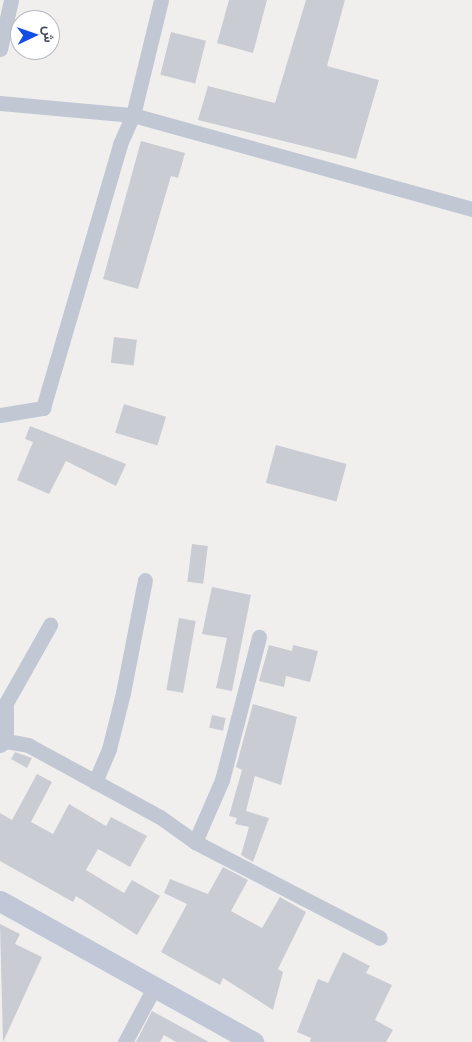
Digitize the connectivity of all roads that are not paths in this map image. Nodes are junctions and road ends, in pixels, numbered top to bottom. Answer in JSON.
{"nodes":[{"id":1,"x":11,"y":0,"type":"edge"},
{"id":2,"x":161,"y":0,"type":"edge"},
{"id":3,"x":0,"y":50,"type":"edge"},
{"id":4,"x":0,"y":103,"type":"edge"},
{"id":5,"x":133,"y":115,"type":"junction"},
{"id":6,"x":472,"y":209,"type":"edge"},
{"id":7,"x":2,"y":419,"type":"edge"},
{"id":8,"x":145,"y":580,"type":"dead end"},
{"id":9,"x":50,"y":625,"type":"dead end"},
{"id":10,"x":258,"y":637,"type":"dead end"},
{"id":11,"x":3,"y":701,"type":"edge"},
{"id":12,"x":3,"y":743,"type":"edge"},
{"id":13,"x":95,"y":782,"type":"junction"},
{"id":14,"x":194,"y":842,"type":"junction"},
{"id":15,"x":0,"y":901,"type":"edge"},
{"id":16,"x":380,"y":938,"type":"dead end"},
{"id":17,"x":155,"y":986,"type":"junction"},
{"id":18,"x":125,"y":1042,"type":"edge"},
{"id":19,"x":253,"y":1042,"type":"edge"}],
"edges":[{"from":1,"to":3,"type":"street"},
{"from":2,"to":5,"type":"street"},
{"from":4,"to":5,"type":"street"},
{"from":5,"to":6,"type":"street"},
{"from":5,"to":7,"type":"street"},
{"from":8,"to":13,"type":"street"},
{"from":9,"to":11,"type":"street"},
{"from":10,"to":14,"type":"street"},
{"from":11,"to":12,"type":"street"},
{"from":12,"to":13,"type":"street"},
{"from":13,"to":14,"type":"street"},
{"from":14,"to":16,"type":"street"},
{"from":15,"to":17,"type":"main road"},
{"from":17,"to":18,"type":"street"},
{"from":17,"to":19,"type":"main road"}]}
